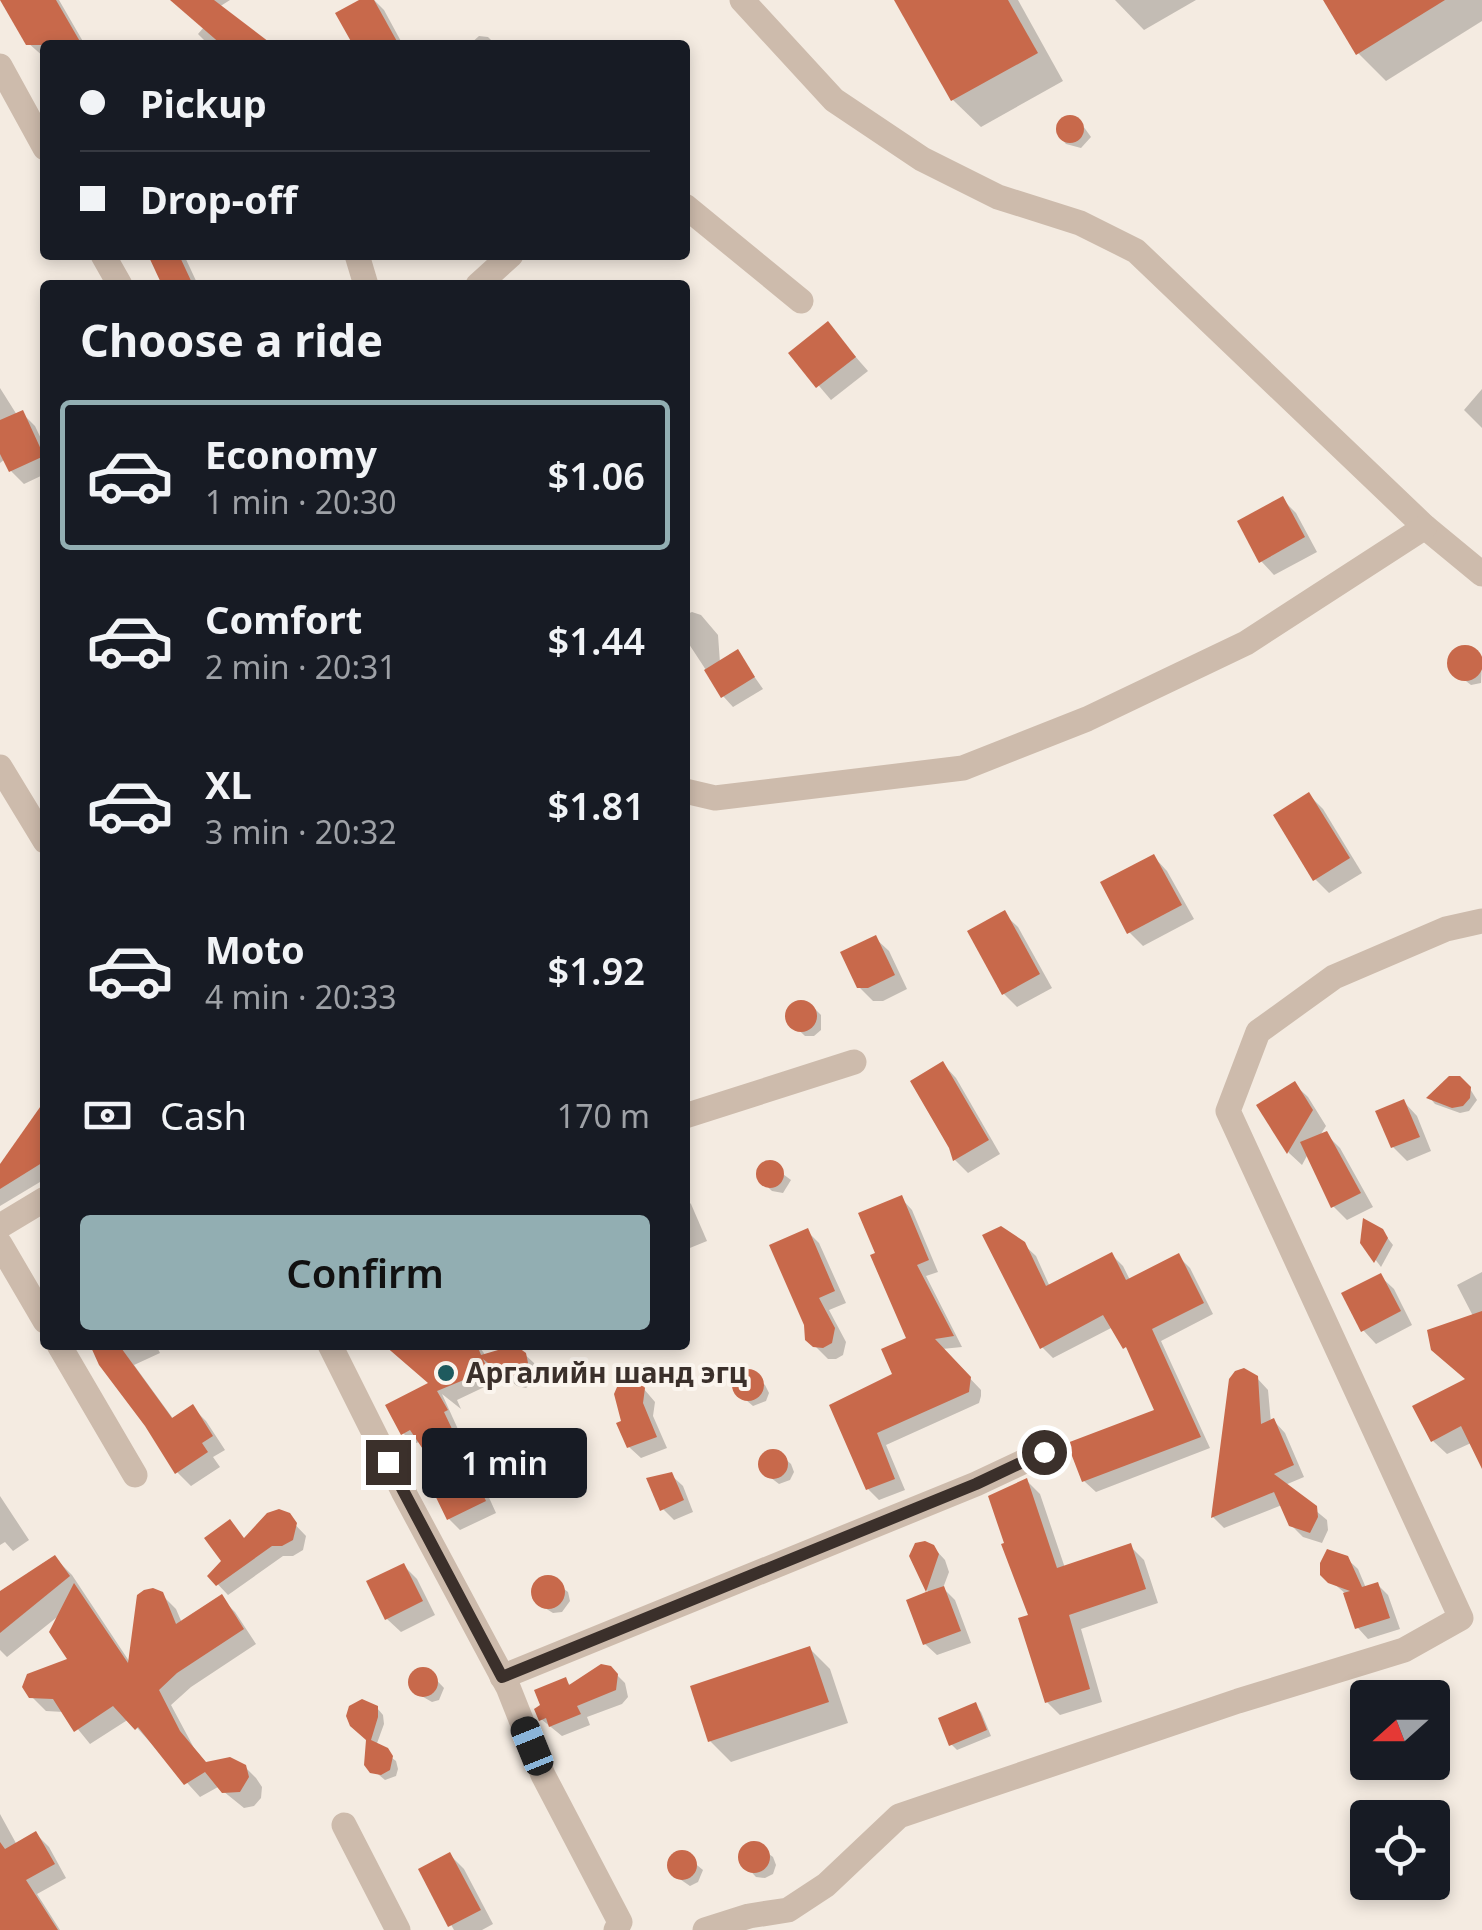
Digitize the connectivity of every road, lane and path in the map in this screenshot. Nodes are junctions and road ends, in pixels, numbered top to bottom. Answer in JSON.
{"nodes":[{"id":1,"x":742,"y":0,"type":"edge"},
{"id":2,"x":0,"y":66,"type":"edge"},
{"id":3,"x":40,"y":139,"type":"edge"},
{"id":4,"x":690,"y":210,"type":"edge"},
{"id":5,"x":506,"y":260,"type":"edge"},
{"id":6,"x":484,"y":280,"type":"edge"},
{"id":7,"x":801,"y":301,"type":"dead end"},
{"id":8,"x":1424,"y":527,"type":"junction"},
{"id":9,"x":1482,"y":574,"type":"edge"},
{"id":10,"x":0,"y":766,"type":"edge"},
{"id":11,"x":690,"y":792,"type":"edge"},
{"id":12,"x":40,"y":833,"type":"edge"},
{"id":13,"x":1482,"y":921,"type":"edge"},
{"id":14,"x":854,"y":1062,"type":"dead end"},
{"id":15,"x":690,"y":1114,"type":"edge"},
{"id":16,"x":40,"y":1202,"type":"edge"},
{"id":17,"x":0,"y":1226,"type":"edge"},
{"id":18,"x":0,"y":1244,"type":"edge"},
{"id":19,"x":40,"y":1312,"type":"edge"},
{"id":20,"x":62,"y":1350,"type":"edge"},
{"id":21,"x":332,"y":1350,"type":"edge"},
{"id":22,"x":1044,"y":1452,"type":"dead end"},
{"id":23,"x":135,"y":1475,"type":"dead end"},
{"id":24,"x":502,"y":1677,"type":"junction"},
{"id":25,"x":344,"y":1826,"type":"dead end"},
{"id":26,"x":619,"y":1928,"type":"edge"},
{"id":27,"x":398,"y":1930,"type":"edge"},
{"id":28,"x":705,"y":1930,"type":"edge"}],
"edges":[{"from":1,"to":8,"type":"street"},
{"from":2,"to":3,"type":"street"},
{"from":4,"to":7,"type":"street"},
{"from":5,"to":6,"type":"street"},
{"from":8,"to":9,"type":"street"},
{"from":8,"to":11,"type":"street"},
{"from":10,"to":12,"type":"street"},
{"from":13,"to":28,"type":"street"},
{"from":14,"to":15,"type":"street"},
{"from":16,"to":17,"type":"street"},
{"from":18,"to":19,"type":"street"},
{"from":20,"to":23,"type":"street"},
{"from":21,"to":24,"type":"street"},
{"from":22,"to":24,"type":"street"},
{"from":24,"to":26,"type":"street"},
{"from":25,"to":27,"type":"street"}]}
